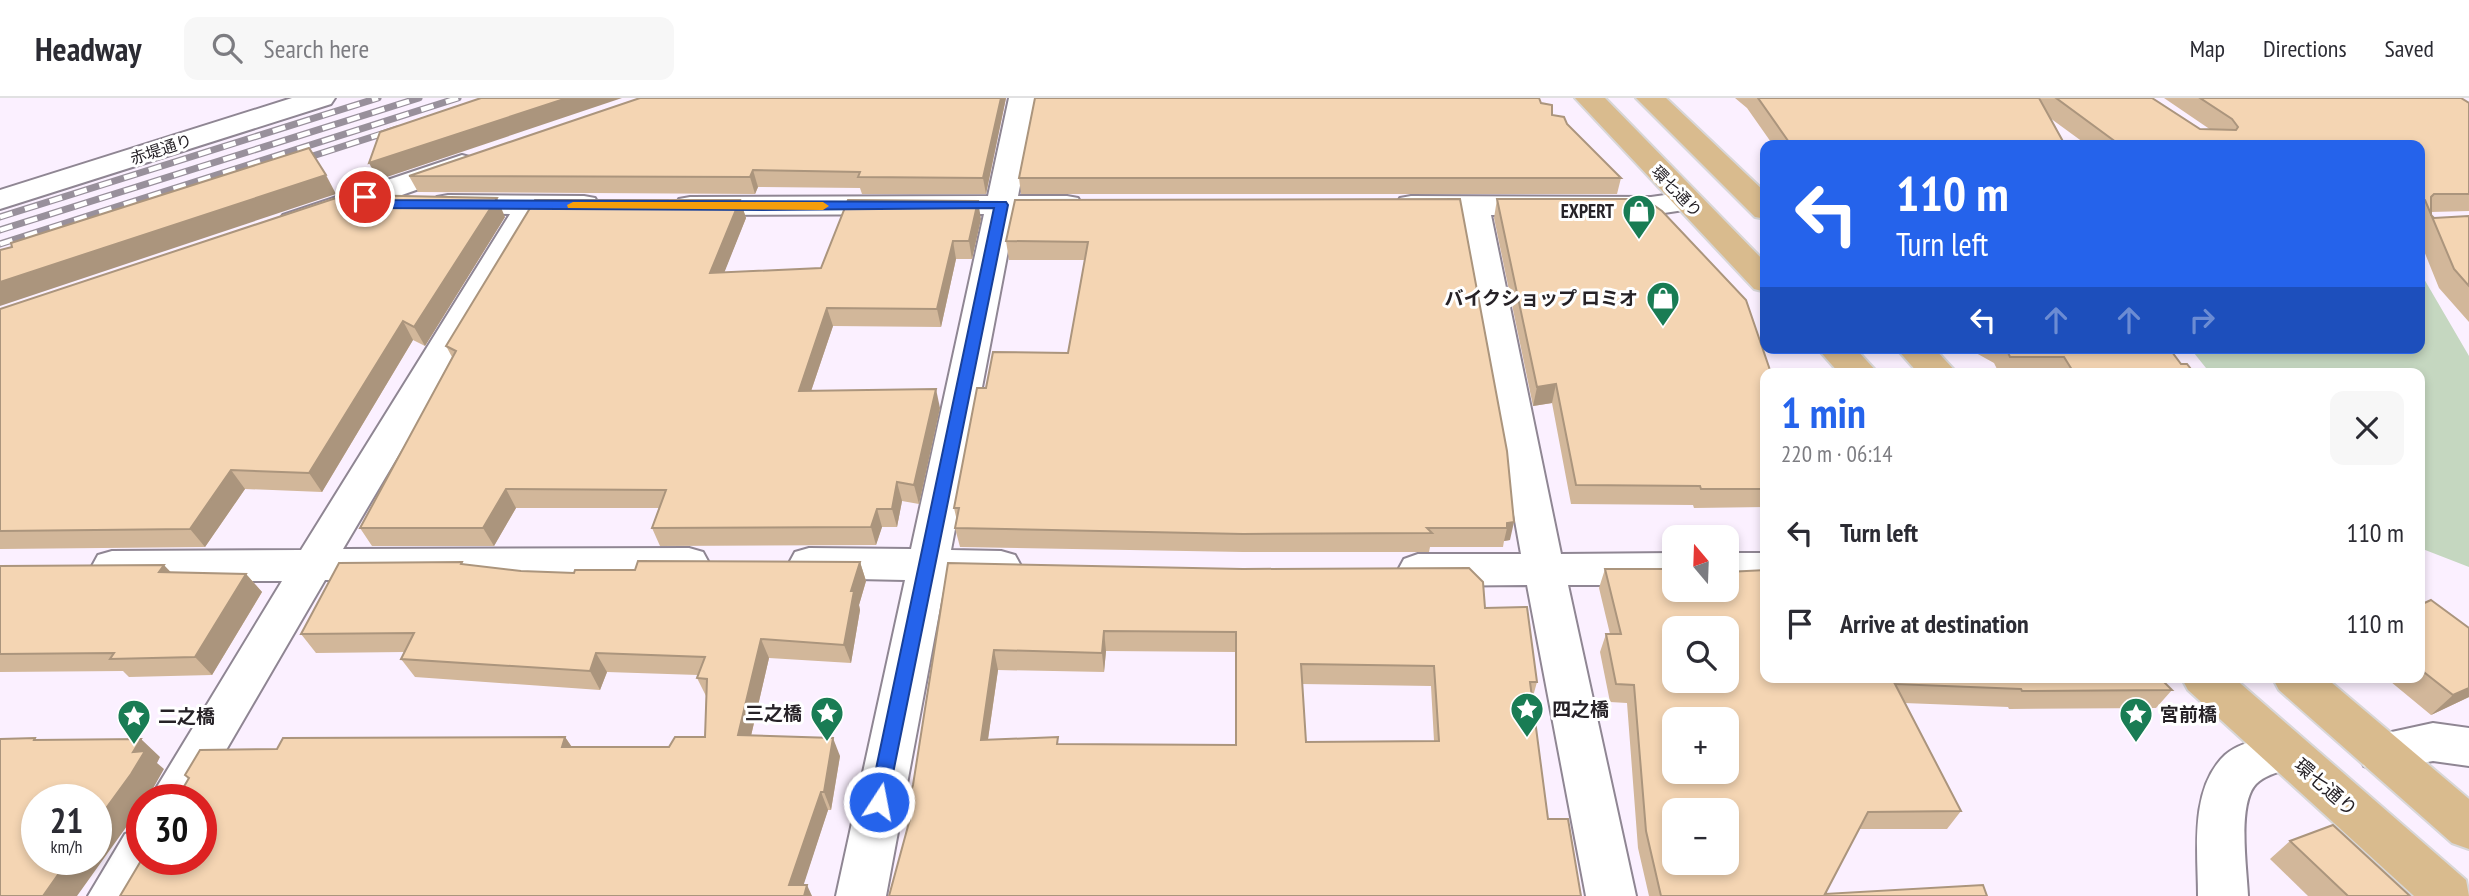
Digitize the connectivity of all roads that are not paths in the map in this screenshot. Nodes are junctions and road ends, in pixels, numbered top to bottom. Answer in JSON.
{"nodes":[{"id":1,"x":321,"y":98,"type":"edge"},
{"id":2,"x":1023,"y":98,"type":"edge"},
{"id":3,"x":1589,"y":98,"type":"edge"},
{"id":4,"x":1650,"y":98,"type":"edge"},
{"id":5,"x":492,"y":154,"type":"edge"},
{"id":6,"x":365,"y":197,"type":"junction"},
{"id":7,"x":0,"y":200,"type":"edge"},
{"id":8,"x":1686,"y":201,"type":"junction"},
{"id":9,"x":1760,"y":203,"type":"edge"},
{"id":10,"x":531,"y":205,"type":"junction"},
{"id":11,"x":1002,"y":205,"type":"junction"},
{"id":12,"x":1094,"y":205,"type":"edge"},
{"id":13,"x":1377,"y":205,"type":"edge"},
{"id":14,"x":613,"y":206,"type":"edge"},
{"id":15,"x":667,"y":206,"type":"edge"},
{"id":16,"x":1474,"y":206,"type":"junction"},
{"id":17,"x":267,"y":232,"type":"edge"},
{"id":18,"x":1760,"y":276,"type":"edge"},
{"id":19,"x":1840,"y":354,"type":"edge"},
{"id":20,"x":1919,"y":354,"type":"edge"},
{"id":21,"x":1855,"y":368,"type":"edge"},
{"id":22,"x":1935,"y":368,"type":"edge"},
{"id":23,"x":723,"y":563,"type":"edge"},
{"id":24,"x":778,"y":563,"type":"edge"},
{"id":25,"x":314,"y":564,"type":"junction"},
{"id":26,"x":928,"y":564,"type":"junction"},
{"id":27,"x":79,"y":566,"type":"edge"},
{"id":28,"x":1037,"y":566,"type":"edge"},
{"id":29,"x":1544,"y":569,"type":"junction"},
{"id":30,"x":1662,"y":569,"type":"edge"},
{"id":31,"x":1740,"y":569,"type":"edge"},
{"id":32,"x":1760,"y":569,"type":"edge"},
{"id":33,"x":1380,"y":570,"type":"edge"},
{"id":34,"x":2210,"y":683,"type":"edge"},
{"id":35,"x":2301,"y":683,"type":"edge"},
{"id":36,"x":2469,"y":747,"type":"edge"},
{"id":37,"x":2285,"y":751,"type":"junction"},
{"id":38,"x":2380,"y":752,"type":"junction"},
{"id":39,"x":182,"y":784,"type":"edge"},
{"id":40,"x":2469,"y":828,"type":"edge"},
{"id":41,"x":126,"y":875,"type":"edge"},
{"id":42,"x":113,"y":896,"type":"edge"},
{"id":43,"x":861,"y":896,"type":"edge"},
{"id":44,"x":1611,"y":896,"type":"edge"},
{"id":45,"x":2223,"y":896,"type":"edge"},
{"id":46,"x":2449,"y":896,"type":"edge"}],
"edges":[{"from":1,"to":7,"type":"street","name":"赤堤通り"},
{"from":2,"to":11,"type":"street"},
{"from":3,"to":8,"type":"main road","name":"環七通り"},
{"from":4,"to":9,"type":"main road"},
{"from":5,"to":6,"type":"street"},
{"from":6,"to":10,"type":"street"},
{"from":6,"to":17,"type":"street"},
{"from":8,"to":16,"type":"street"},
{"from":8,"to":18,"type":"main road","name":"環七通り"},
{"from":10,"to":14,"type":"street"},
{"from":10,"to":25,"type":"street"},
{"from":11,"to":12,"type":"street"},
{"from":11,"to":15,"type":"street"},
{"from":11,"to":26,"type":"street"},
{"from":13,"to":16,"type":"street"},
{"from":16,"to":29,"type":"street"},
{"from":19,"to":21,"type":"main road"},
{"from":20,"to":22,"type":"main road"},
{"from":23,"to":25,"type":"street"},
{"from":24,"to":26,"type":"street"},
{"from":25,"to":27,"type":"street"},
{"from":25,"to":39,"type":"street"},
{"from":26,"to":28,"type":"street"},
{"from":26,"to":43,"type":"street"},
{"from":29,"to":30,"type":"street"},
{"from":29,"to":33,"type":"street"},
{"from":29,"to":44,"type":"street"},
{"from":31,"to":32,"type":"street"},
{"from":34,"to":37,"type":"main road","name":"環七通り"},
{"from":35,"to":38,"type":"main road"},
{"from":36,"to":38,"type":"street"},
{"from":37,"to":45,"type":"street"},
{"from":37,"to":46,"type":"main road","name":"環七通り"},
{"from":38,"to":40,"type":"main road"},
{"from":41,"to":42,"type":"street"}]}
